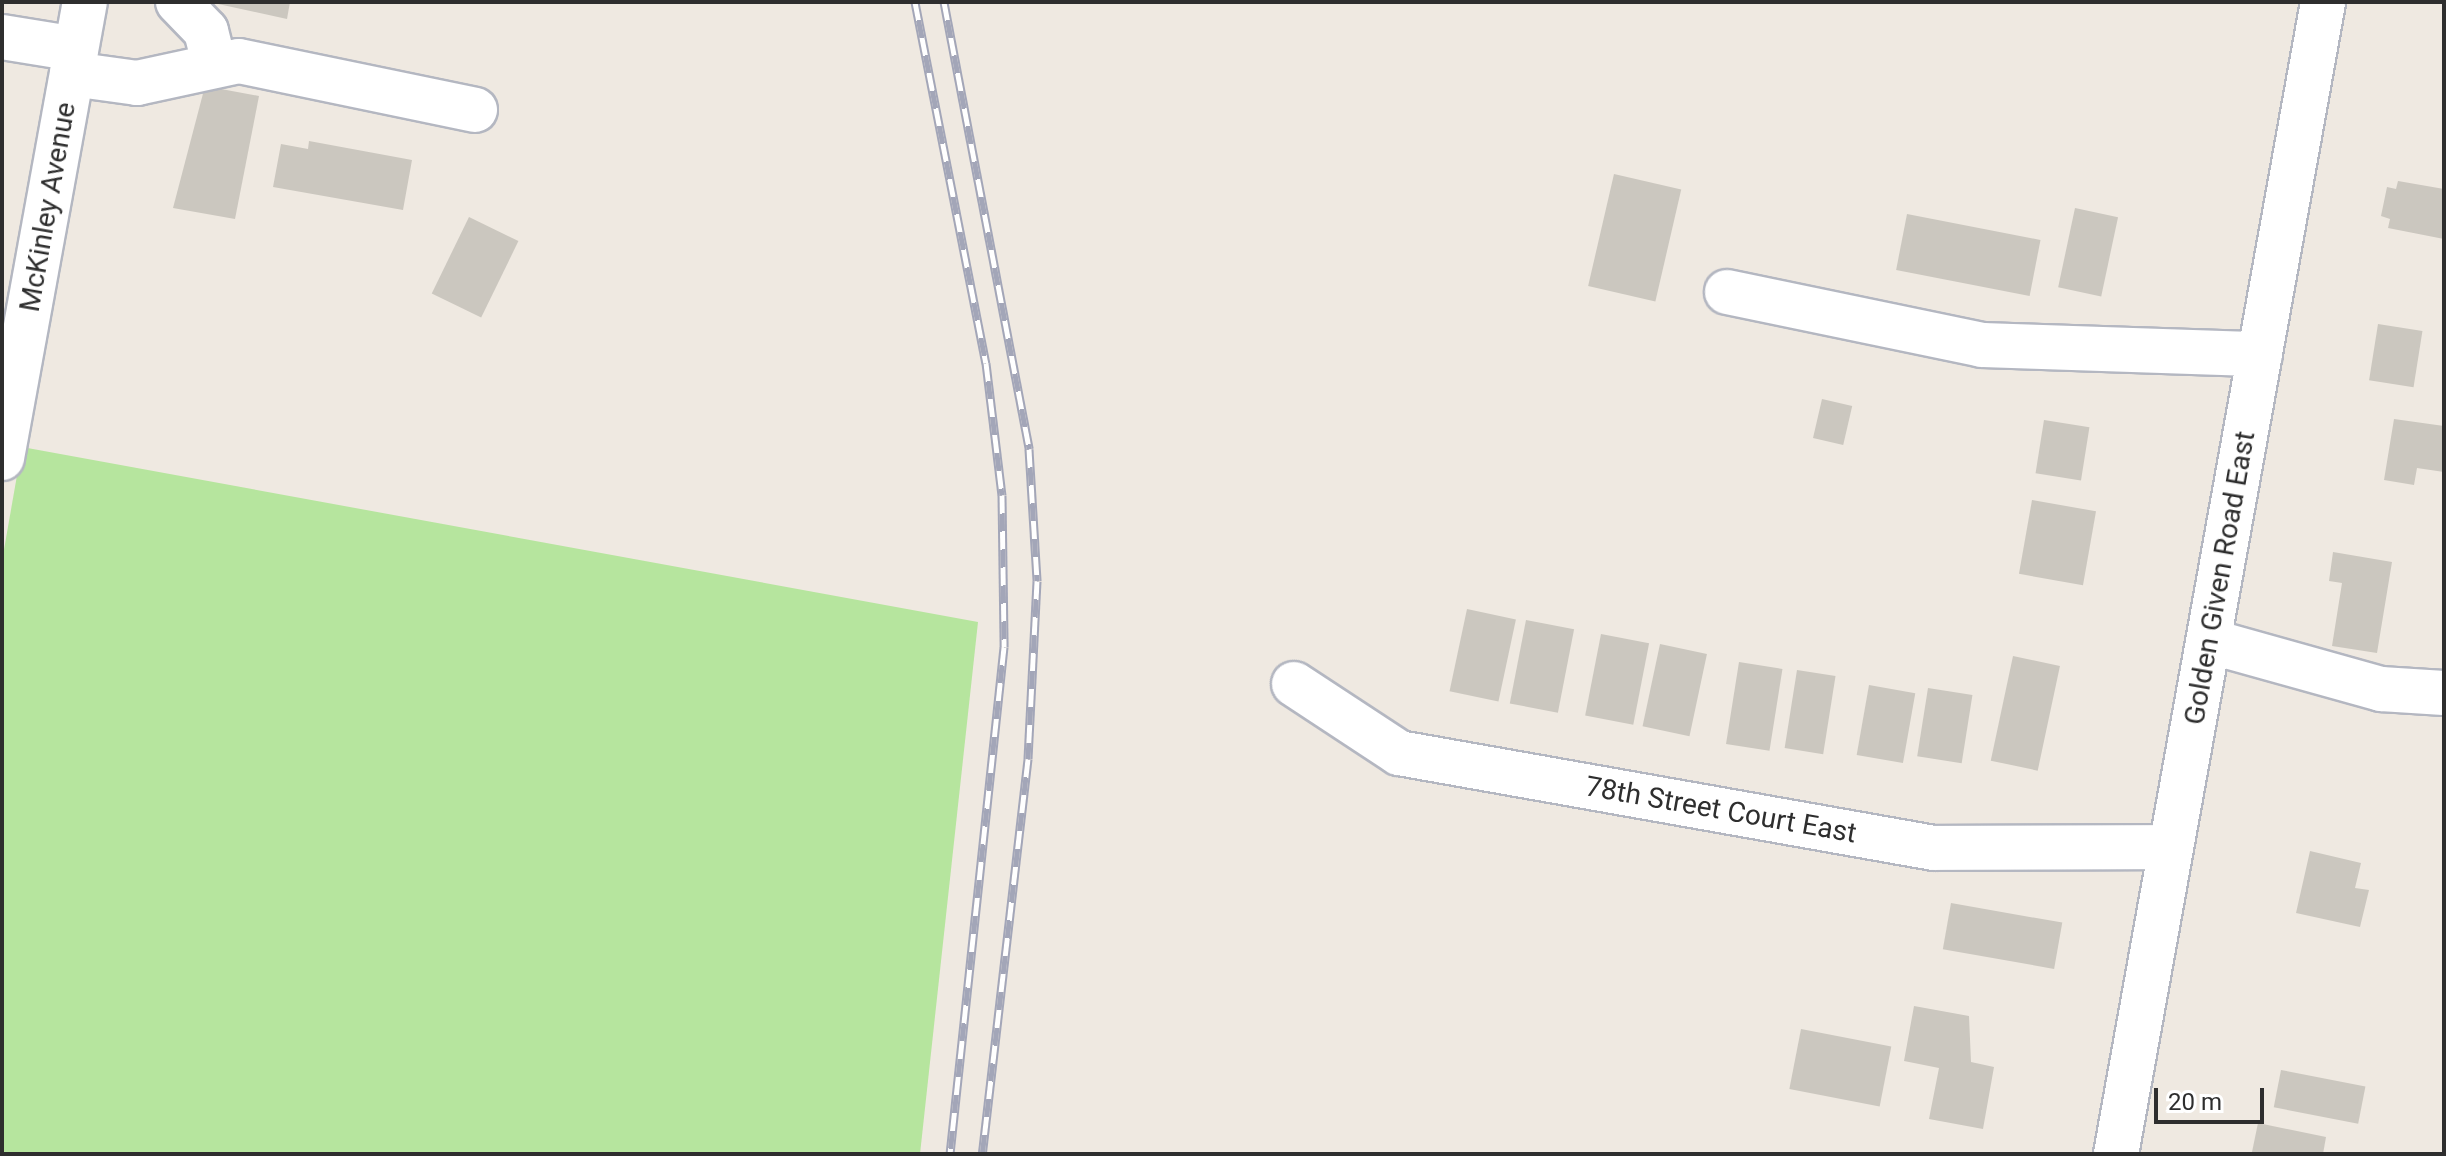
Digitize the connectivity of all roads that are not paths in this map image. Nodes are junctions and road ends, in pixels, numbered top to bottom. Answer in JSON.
{"nodes":[{"id":1,"x":85,"y":2,"type":"edge"},
{"id":2,"x":178,"y":2,"type":"edge"},
{"id":3,"x":2323,"y":2,"type":"edge"},
{"id":4,"x":2,"y":37,"type":"edge"},
{"id":5,"x":74,"y":62,"type":"junction"},
{"id":6,"x":214,"y":62,"type":"junction"},
{"id":7,"x":475,"y":110,"type":"dead end"},
{"id":8,"x":1727,"y":292,"type":"dead end"},
{"id":9,"x":2260,"y":354,"type":"junction"},
{"id":10,"x":2,"y":458,"type":"edge"},
{"id":11,"x":2209,"y":641,"type":"junction"},
{"id":12,"x":1294,"y":684,"type":"dead end"},
{"id":13,"x":2444,"y":693,"type":"edge"},
{"id":14,"x":2170,"y":847,"type":"junction"},
{"id":15,"x":2116,"y":1154,"type":"edge"}],
"edges":[{"from":1,"to":5,"type":"street","name":"McKinley Avenue"},
{"from":2,"to":6,"type":"street"},
{"from":3,"to":9,"type":"street","name":"Golden Given Road East"},
{"from":4,"to":5,"type":"street"},
{"from":5,"to":6,"type":"street"},
{"from":5,"to":10,"type":"street","name":"McKinley Avenue"},
{"from":6,"to":7,"type":"street"},
{"from":8,"to":9,"type":"street"},
{"from":9,"to":11,"type":"street","name":"Golden Given Road East"},
{"from":11,"to":13,"type":"street"},
{"from":11,"to":14,"type":"street","name":"Golden Given Road East"},
{"from":12,"to":14,"type":"street","name":"78th Street Court East"},
{"from":14,"to":15,"type":"street","name":"Golden Given Road East"}]}
